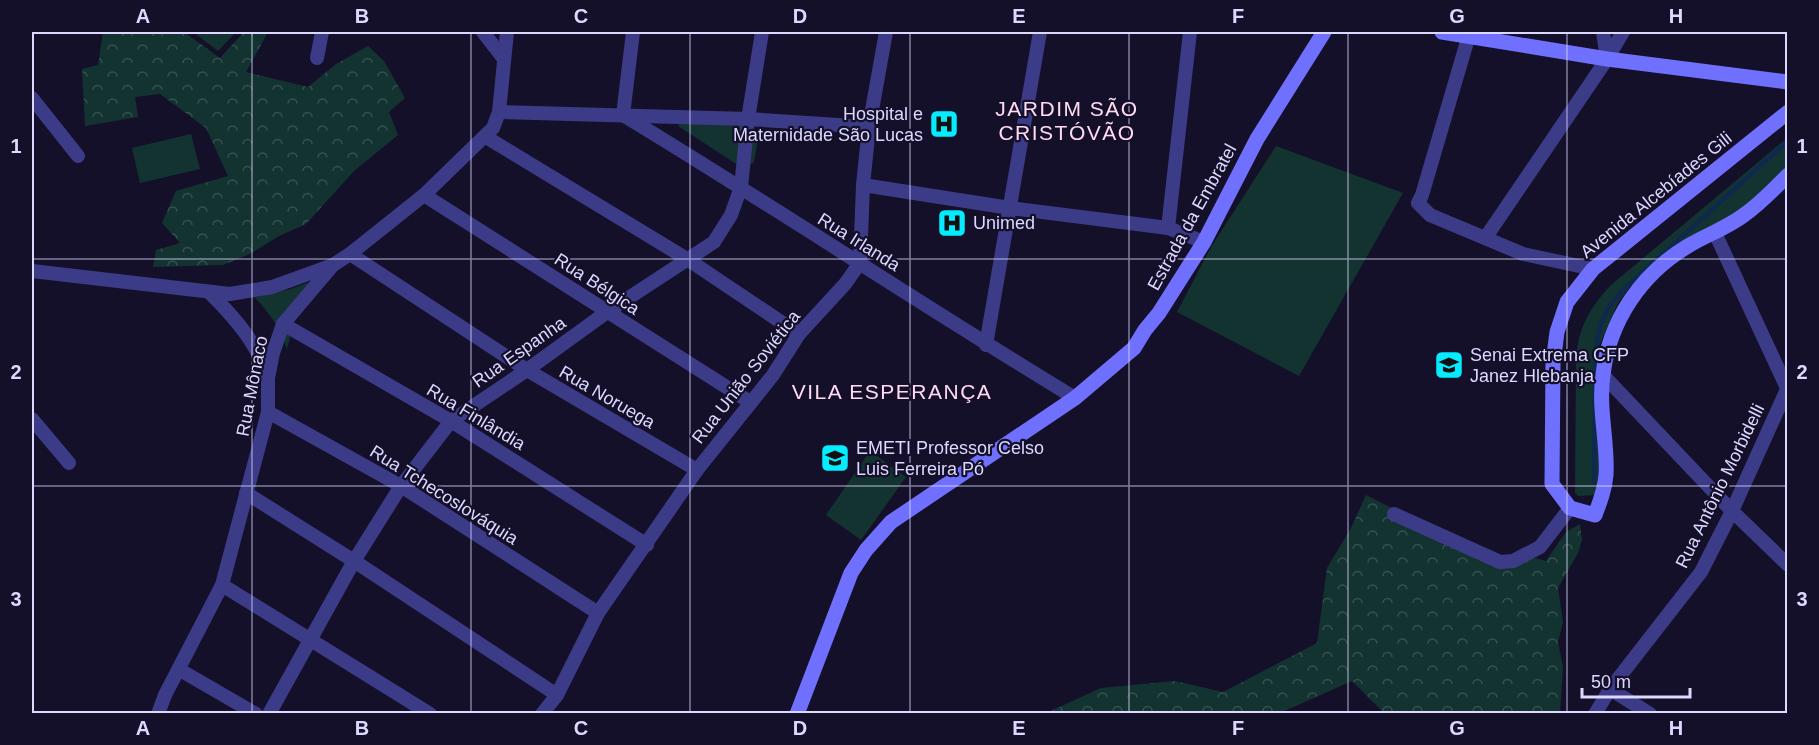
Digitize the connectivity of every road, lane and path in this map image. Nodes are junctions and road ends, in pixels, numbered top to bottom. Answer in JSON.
{"nodes":[{"id":1,"x":322,"y":32,"type":"edge"},
{"id":2,"x":483,"y":32,"type":"edge"},
{"id":3,"x":507,"y":32,"type":"edge"},
{"id":4,"x":633,"y":32,"type":"edge"},
{"id":5,"x":762,"y":32,"type":"edge"},
{"id":6,"x":886,"y":32,"type":"edge"},
{"id":7,"x":1040,"y":32,"type":"edge"},
{"id":8,"x":1190,"y":32,"type":"edge"},
{"id":9,"x":1324,"y":32,"type":"edge"},
{"id":10,"x":1442,"y":32,"type":"edge"},
{"id":11,"x":1603,"y":32,"type":"edge"},
{"id":12,"x":1623,"y":32,"type":"edge"},
{"id":13,"x":1469,"y":35,"type":"junction"},
{"id":14,"x":317,"y":58,"type":"dead end"},
{"id":15,"x":504,"y":59,"type":"junction"},
{"id":16,"x":1607,"y":59,"type":"junction"},
{"id":17,"x":1788,"y":82,"type":"edge"},
{"id":18,"x":33,"y":102,"type":"edge"},
{"id":19,"x":499,"y":112,"type":"junction"},
{"id":20,"x":1788,"y":112,"type":"edge"},
{"id":21,"x":623,"y":115,"type":"junction"},
{"id":22,"x":748,"y":119,"type":"junction"},
{"id":23,"x":869,"y":127,"type":"junction"},
{"id":24,"x":486,"y":136,"type":"junction"},
{"id":25,"x":78,"y":156,"type":"dead end"},
{"id":26,"x":1788,"y":175,"type":"edge"},
{"id":27,"x":863,"y":185,"type":"junction"},
{"id":28,"x":741,"y":187,"type":"junction"},
{"id":29,"x":424,"y":195,"type":"junction"},
{"id":30,"x":1010,"y":208,"type":"junction"},
{"id":31,"x":1168,"y":228,"type":"junction"},
{"id":32,"x":1715,"y":233,"type":"junction"},
{"id":33,"x":1486,"y":237,"type":"junction"},
{"id":34,"x":1204,"y":242,"type":"junction"},
{"id":35,"x":350,"y":254,"type":"junction"},
{"id":36,"x":687,"y":259,"type":"junction"},
{"id":37,"x":860,"y":263,"type":"junction"},
{"id":38,"x":333,"y":265,"type":"junction"},
{"id":39,"x":1593,"y":269,"type":"junction"},
{"id":40,"x":32,"y":271,"type":"edge"},
{"id":41,"x":210,"y":293,"type":"junction"},
{"id":42,"x":607,"y":312,"type":"junction"},
{"id":43,"x":283,"y":324,"type":"junction"},
{"id":44,"x":799,"y":334,"type":"junction"},
{"id":45,"x":986,"y":345,"type":"junction"},
{"id":46,"x":527,"y":370,"type":"junction"},
{"id":47,"x":1603,"y":375,"type":"junction"},
{"id":48,"x":268,"y":378,"type":"junction"},
{"id":49,"x":1787,"y":387,"type":"edge"},
{"id":50,"x":1075,"y":398,"type":"junction"},
{"id":51,"x":750,"y":402,"type":"junction"},
{"id":52,"x":268,"y":412,"type":"junction"},
{"id":53,"x":32,"y":419,"type":"edge"},
{"id":54,"x":451,"y":421,"type":"junction"},
{"id":55,"x":69,"y":463,"type":"dead end"},
{"id":56,"x":697,"y":470,"type":"junction"},
{"id":57,"x":400,"y":486,"type":"junction"},
{"id":58,"x":246,"y":493,"type":"junction"},
{"id":59,"x":1570,"y":508,"type":"junction"},
{"id":60,"x":1732,"y":511,"type":"junction"},
{"id":61,"x":1394,"y":514,"type":"dead end"},
{"id":62,"x":647,"y":545,"type":"junction"},
{"id":63,"x":354,"y":561,"type":"junction"},
{"id":64,"x":1788,"y":565,"type":"edge"},
{"id":65,"x":222,"y":585,"type":"junction"},
{"id":66,"x":598,"y":614,"type":"junction"},
{"id":67,"x":311,"y":639,"type":"junction"},
{"id":68,"x":180,"y":670,"type":"junction"},
{"id":69,"x":1610,"y":689,"type":"junction"},
{"id":70,"x":556,"y":695,"type":"junction"},
{"id":71,"x":158,"y":714,"type":"edge"},
{"id":72,"x":256,"y":714,"type":"edge"},
{"id":73,"x":269,"y":714,"type":"edge"},
{"id":74,"x":430,"y":714,"type":"edge"},
{"id":75,"x":542,"y":714,"type":"edge"},
{"id":76,"x":796,"y":714,"type":"edge"},
{"id":77,"x":1595,"y":714,"type":"edge"},
{"id":78,"x":1650,"y":714,"type":"edge"}],
"edges":[{"from":1,"to":14,"type":"street"},
{"from":2,"to":15,"type":"street"},
{"from":3,"to":15,"type":"street","name":"Rua Mônaco"},
{"from":4,"to":21,"type":"street"},
{"from":5,"to":22,"type":"street","name":"Rua Espanha"},
{"from":6,"to":23,"type":"street"},
{"from":7,"to":30,"type":"street"},
{"from":8,"to":31,"type":"street"},
{"from":9,"to":34,"type":"street","name":"Estrada da Embratel"},
{"from":10,"to":13,"type":"street"},
{"from":11,"to":16,"type":"street"},
{"from":12,"to":16,"type":"street"},
{"from":13,"to":16,"type":"street"},
{"from":13,"to":33,"type":"street"},
{"from":15,"to":19,"type":"street","name":"Rua Mônaco"},
{"from":16,"to":17,"type":"street"},
{"from":16,"to":33,"type":"street"},
{"from":18,"to":25,"type":"street"},
{"from":19,"to":21,"type":"street"},
{"from":19,"to":24,"type":"street","name":"Rua Mônaco"},
{"from":20,"to":39,"type":"street","name":"Avenida Alcebíades Gili"},
{"from":21,"to":22,"type":"street"},
{"from":21,"to":28,"type":"street","name":"Rua Irlanda"},
{"from":22,"to":23,"type":"street"},
{"from":22,"to":28,"type":"street","name":"Rua Espanha"},
{"from":23,"to":27,"type":"street"},
{"from":24,"to":29,"type":"street","name":"Rua Mônaco"},
{"from":24,"to":36,"type":"street"},
{"from":26,"to":32,"type":"street"},
{"from":27,"to":30,"type":"street"},
{"from":27,"to":37,"type":"street"},
{"from":28,"to":36,"type":"street","name":"Rua Espanha"},
{"from":28,"to":37,"type":"street","name":"Rua Irlanda"},
{"from":29,"to":35,"type":"street","name":"Rua Mônaco"},
{"from":29,"to":42,"type":"street","name":"Rua Bélgica"},
{"from":30,"to":31,"type":"street"},
{"from":30,"to":45,"type":"street"},
{"from":31,"to":34,"type":"street"},
{"from":32,"to":47,"type":"street"},
{"from":32,"to":49,"type":"street"},
{"from":33,"to":39,"type":"street"},
{"from":34,"to":50,"type":"street","name":"Estrada da Embratel"},
{"from":35,"to":38,"type":"street","name":"Rua Mônaco"},
{"from":35,"to":46,"type":"street","name":"Rua Noruega"},
{"from":36,"to":42,"type":"street","name":"Rua Espanha"},
{"from":36,"to":44,"type":"street"},
{"from":37,"to":44,"type":"street","name":"Rua União Soviética"},
{"from":37,"to":45,"type":"street","name":"Rua Irlanda"},
{"from":38,"to":41,"type":"street"},
{"from":38,"to":43,"type":"street","name":"Rua Mônaco"},
{"from":39,"to":59,"type":"street","name":"Avenida Alcebíades Gili"},
{"from":40,"to":41,"type":"street"},
{"from":41,"to":48,"type":"street"},
{"from":42,"to":46,"type":"street","name":"Rua Espanha"},
{"from":42,"to":51,"type":"street","name":"Rua Bélgica"},
{"from":43,"to":48,"type":"street","name":"Rua Mônaco"},
{"from":43,"to":54,"type":"street","name":"Rua Finlândia"},
{"from":44,"to":51,"type":"street","name":"Rua União Soviética"},
{"from":45,"to":50,"type":"street","name":"Rua Irlanda"},
{"from":46,"to":54,"type":"street","name":"Rua Espanha"},
{"from":46,"to":56,"type":"street","name":"Rua Noruega"},
{"from":47,"to":59,"type":"street"},
{"from":47,"to":60,"type":"street"},
{"from":48,"to":52,"type":"street","name":"Rua Mônaco"},
{"from":49,"to":60,"type":"street","name":"Rua Antônio Morbidelli"},
{"from":50,"to":76,"type":"street","name":"Estrada da Embratel"},
{"from":51,"to":56,"type":"street","name":"Rua União Soviética"},
{"from":52,"to":57,"type":"street","name":"Rua Tchecoslováquia"},
{"from":52,"to":58,"type":"street","name":"Rua Mônaco"},
{"from":53,"to":55,"type":"street"},
{"from":54,"to":57,"type":"street","name":"Rua Espanha"},
{"from":54,"to":62,"type":"street","name":"Rua Finlândia"},
{"from":56,"to":62,"type":"street","name":"Rua União Soviética"},
{"from":57,"to":63,"type":"street","name":"Rua Espanha"},
{"from":57,"to":66,"type":"street","name":"Rua Tchecoslováquia"},
{"from":58,"to":63,"type":"street"},
{"from":58,"to":65,"type":"street","name":"Rua Mônaco"},
{"from":59,"to":61,"type":"street"},
{"from":60,"to":64,"type":"street"},
{"from":60,"to":69,"type":"street","name":"Rua Antônio Morbidelli"},
{"from":62,"to":66,"type":"street","name":"Rua União Soviética"},
{"from":63,"to":67,"type":"street","name":"Rua Espanha"},
{"from":63,"to":70,"type":"street"},
{"from":65,"to":67,"type":"street"},
{"from":65,"to":68,"type":"street","name":"Rua Mônaco"},
{"from":66,"to":70,"type":"street","name":"Rua União Soviética"},
{"from":67,"to":73,"type":"street","name":"Rua Espanha"},
{"from":67,"to":74,"type":"street"},
{"from":68,"to":71,"type":"street","name":"Rua Mônaco"},
{"from":68,"to":72,"type":"street"},
{"from":69,"to":77,"type":"street","name":"Rua Antônio Morbidelli"},
{"from":69,"to":78,"type":"street"},
{"from":70,"to":75,"type":"street","name":"Rua União Soviética"}]}
